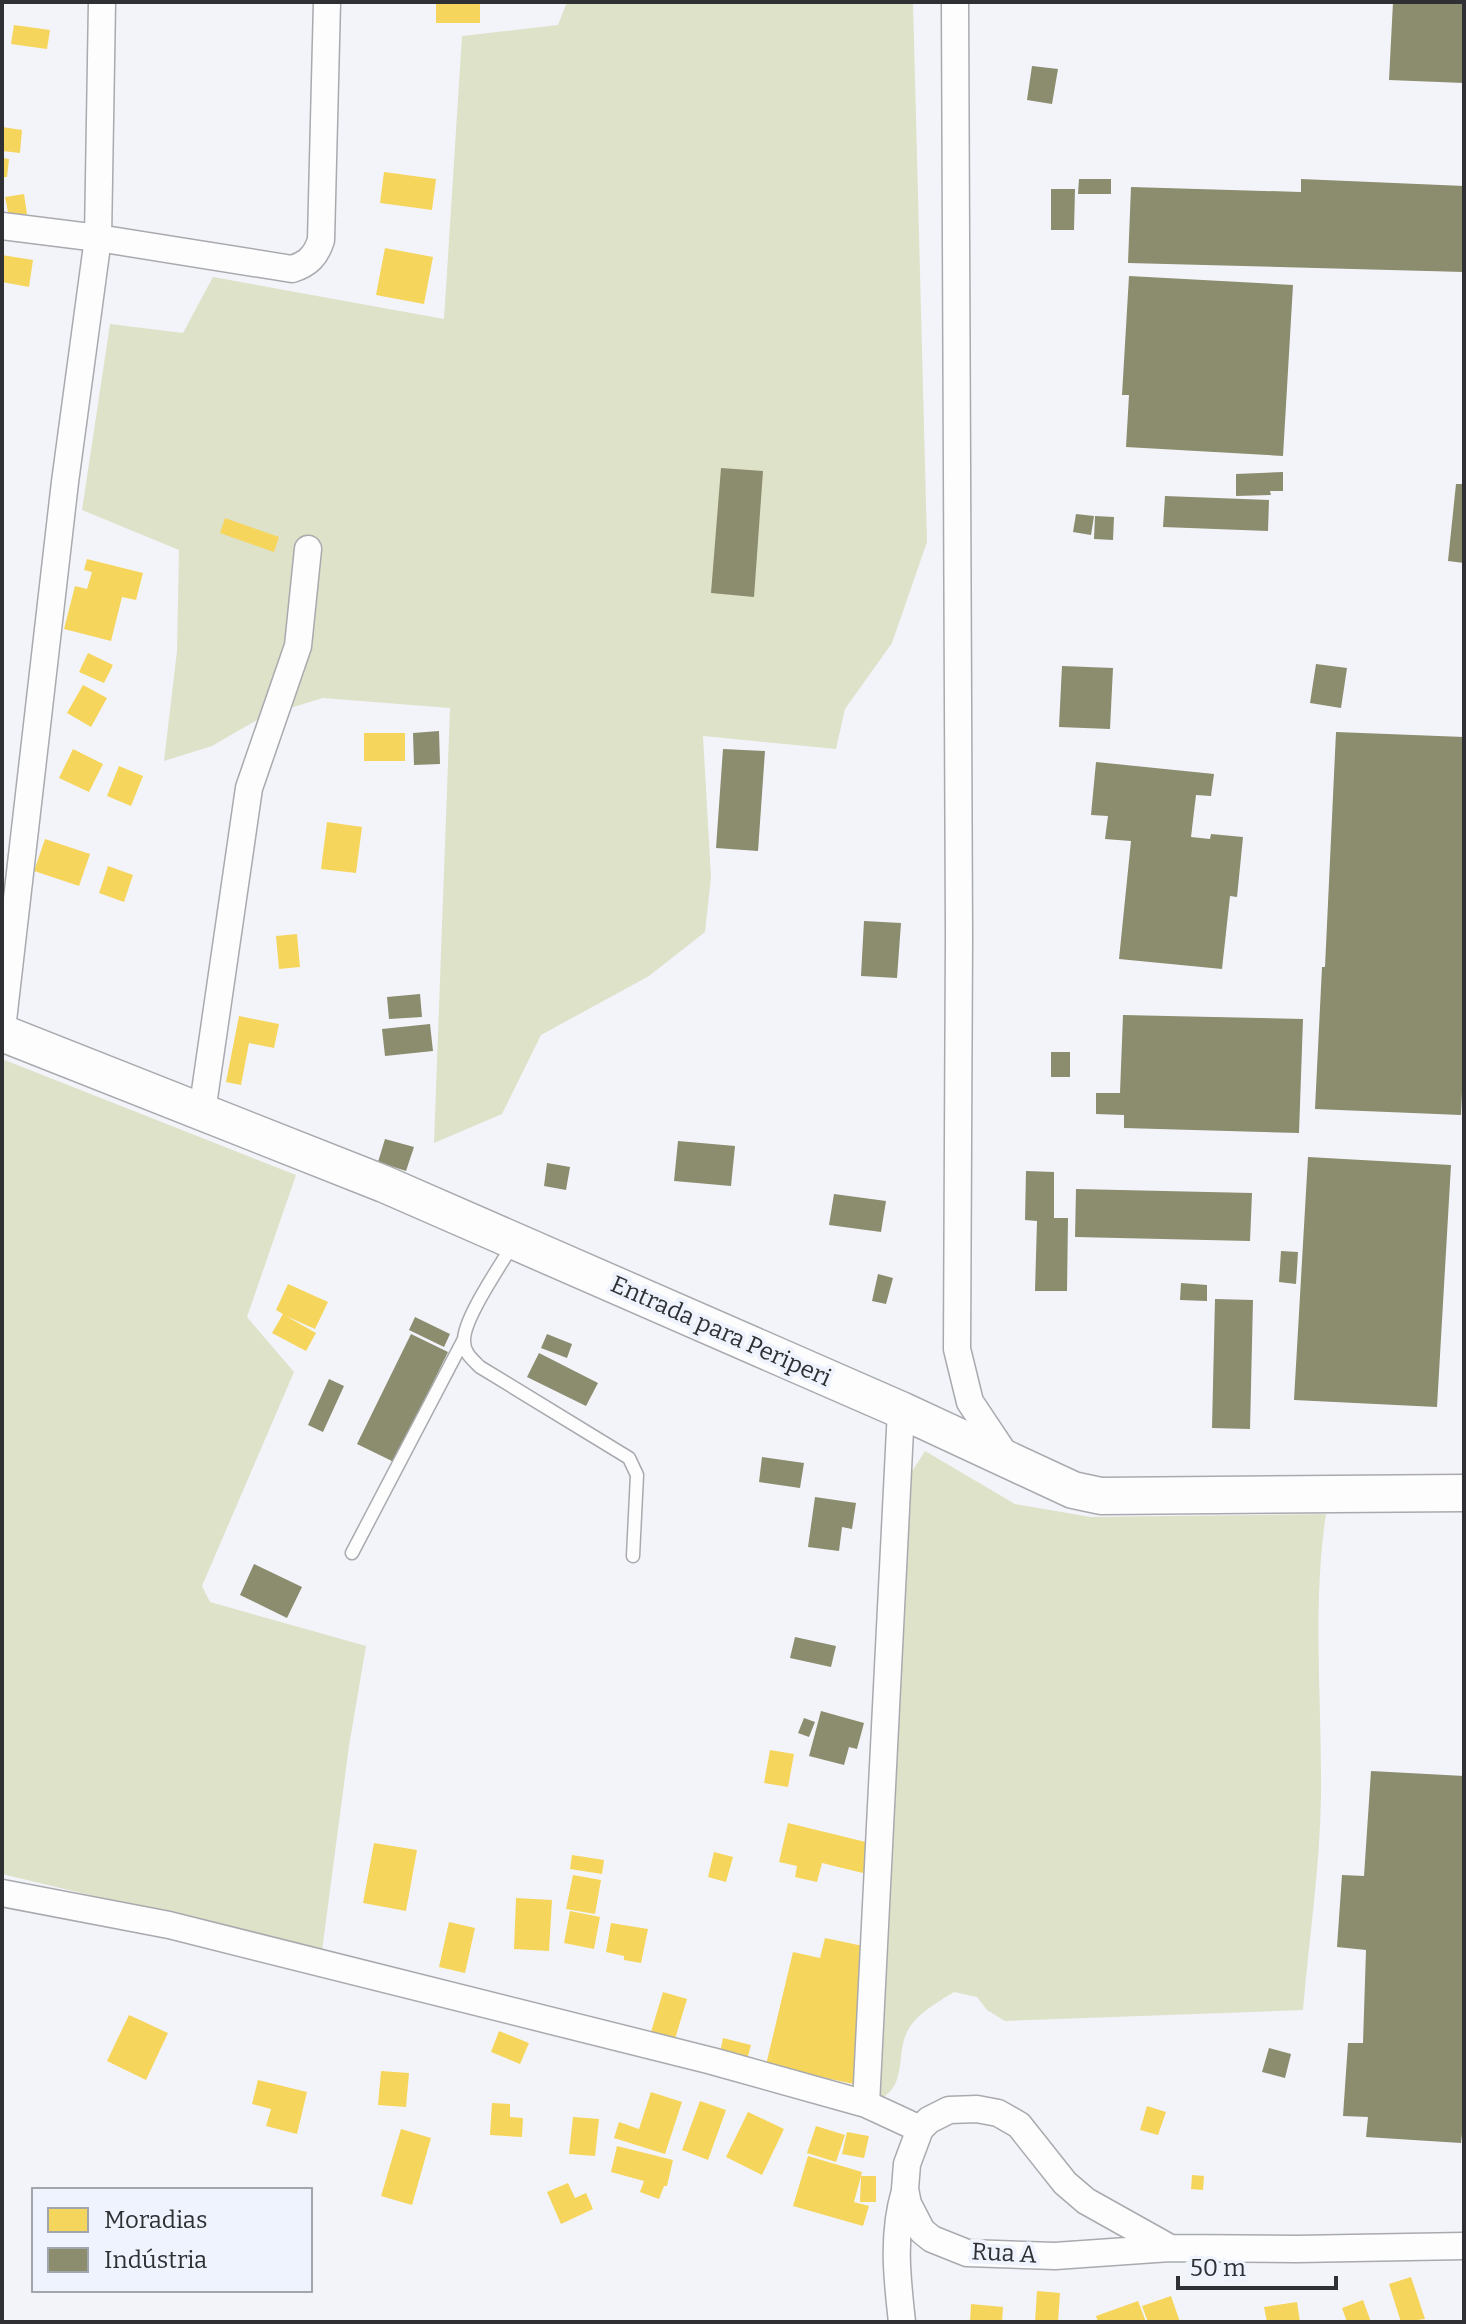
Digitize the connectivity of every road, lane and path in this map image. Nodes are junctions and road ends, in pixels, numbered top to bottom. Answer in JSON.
{"nodes":[{"id":1,"x":102,"y":2,"type":"edge"},
{"id":2,"x":327,"y":2,"type":"edge"},
{"id":3,"x":955,"y":2,"type":"edge"},
{"id":4,"x":2,"y":226,"type":"edge"},
{"id":5,"x":98,"y":238,"type":"junction"},
{"id":6,"x":308,"y":549,"type":"dead end"},
{"id":7,"x":2,"y":1031,"type":"edge"},
{"id":8,"x":202,"y":1112,"type":"junction"},
{"id":9,"x":515,"y":1241,"type":"junction"},
{"id":10,"x":464,"y":1339,"type":"junction"},
{"id":11,"x":901,"y":1410,"type":"junction"},
{"id":12,"x":1010,"y":1462,"type":"junction"},
{"id":13,"x":1464,"y":1493,"type":"edge"},
{"id":14,"x":352,"y":1553,"type":"dead end"},
{"id":15,"x":633,"y":1556,"type":"dead end"},
{"id":16,"x":2,"y":1893,"type":"edge"},
{"id":17,"x":866,"y":2104,"type":"junction"},
{"id":18,"x":920,"y":2129,"type":"junction"},
{"id":19,"x":905,"y":2189,"type":"junction"},
{"id":20,"x":1464,"y":2246,"type":"edge"},
{"id":21,"x":1170,"y":2248,"type":"junction"},
{"id":22,"x":902,"y":2322,"type":"edge"}],
"edges":[{"from":1,"to":5,"type":"street"},
{"from":2,"to":5,"type":"street"},
{"from":3,"to":12,"type":"street"},
{"from":4,"to":5,"type":"street"},
{"from":5,"to":7,"type":"street"},
{"from":6,"to":8,"type":"street"},
{"from":7,"to":8,"type":"main road","name":"Entrada para Periperi"},
{"from":8,"to":9,"type":"main road","name":"Entrada para Periperi"},
{"from":9,"to":10,"type":"lane"},
{"from":9,"to":11,"type":"main road","name":"Entrada para Periperi"},
{"from":10,"to":14,"type":"lane"},
{"from":10,"to":15,"type":"lane"},
{"from":11,"to":12,"type":"main road","name":"Entrada para Periperi"},
{"from":11,"to":17,"type":"street"},
{"from":12,"to":13,"type":"main road","name":"Entrada para Periperi"},
{"from":16,"to":17,"type":"street"},
{"from":17,"to":18,"type":"street"},
{"from":18,"to":19,"type":"street"},
{"from":18,"to":21,"type":"street","name":"Rua A"},
{"from":19,"to":21,"type":"street","name":"Rua A"},
{"from":19,"to":22,"type":"street"},
{"from":20,"to":21,"type":"street","name":"Rua A"}]}
